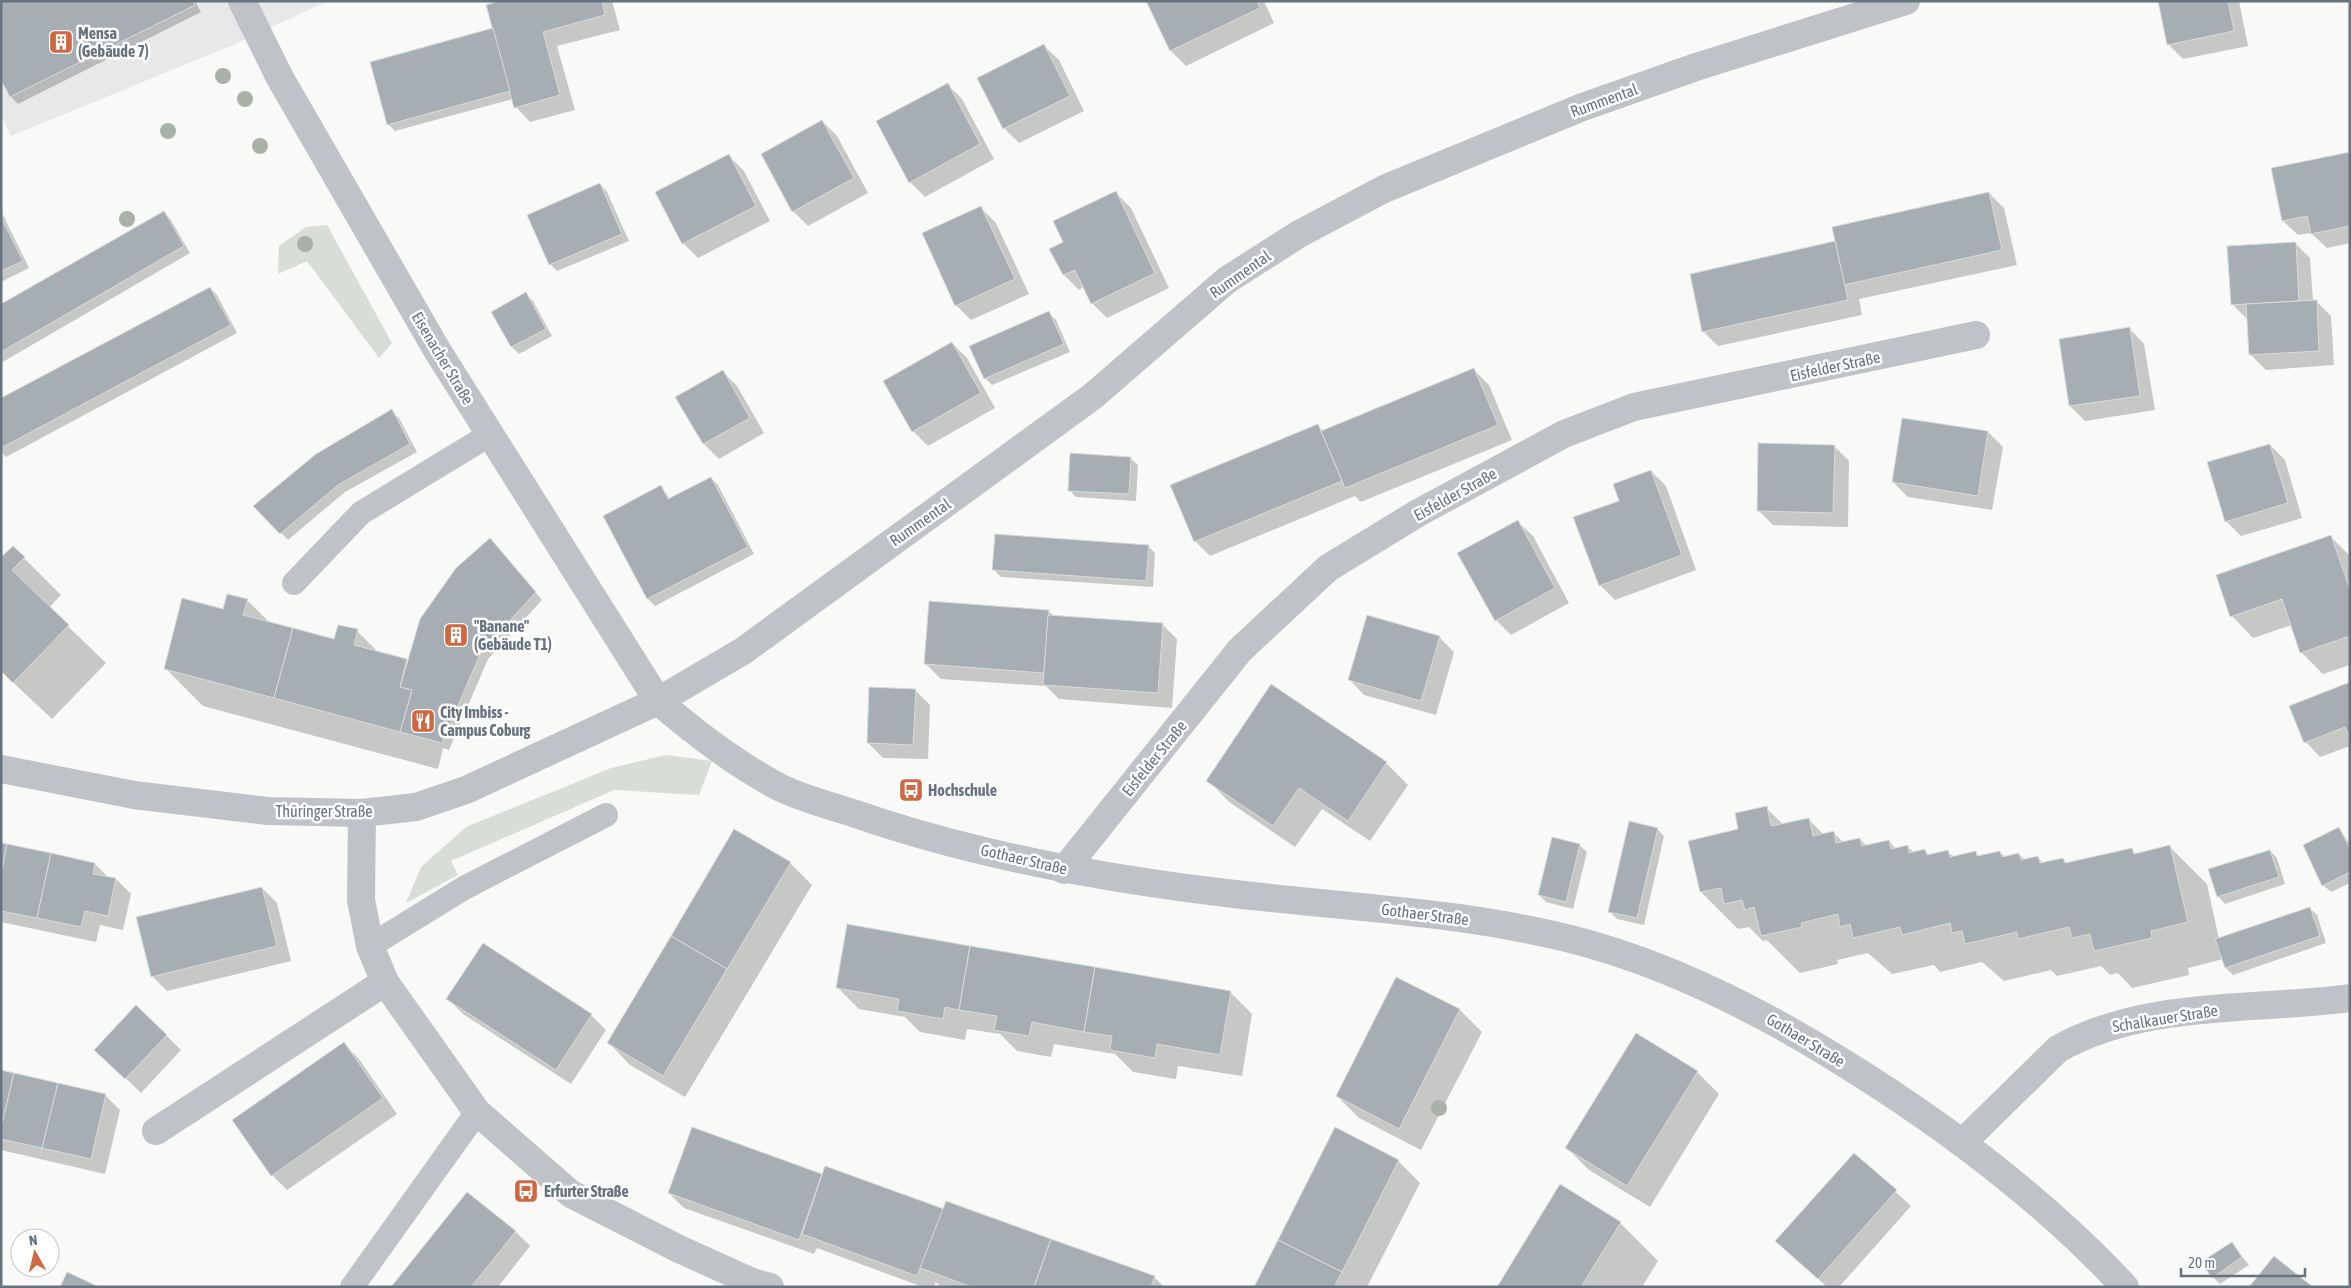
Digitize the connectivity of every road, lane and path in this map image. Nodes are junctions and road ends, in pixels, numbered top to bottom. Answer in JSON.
{"nodes":[{"id":1,"x":1906,"y":1,"type":"edge"},
{"id":2,"x":243,"y":4,"type":"edge"},
{"id":3,"x":1976,"y":335,"type":"dead end"},
{"id":4,"x":490,"y":435,"type":"junction"},
{"id":5,"x":294,"y":583,"type":"dead end"},
{"id":6,"x":658,"y":701,"type":"junction"},
{"id":7,"x":1,"y":769,"type":"edge"},
{"id":8,"x":362,"y":814,"type":"junction"},
{"id":9,"x":606,"y":815,"type":"dead end"},
{"id":10,"x":1064,"y":870,"type":"junction"},
{"id":11,"x":370,"y":946,"type":"junction"},
{"id":12,"x":385,"y":982,"type":"junction"},
{"id":13,"x":2350,"y":998,"type":"edge"},
{"id":14,"x":477,"y":1112,"type":"junction"},
{"id":15,"x":156,"y":1132,"type":"dead end"},
{"id":16,"x":1963,"y":1142,"type":"junction"},
{"id":17,"x":758,"y":1285,"type":"edge"},
{"id":18,"x":352,"y":1287,"type":"edge"},
{"id":19,"x":2125,"y":1287,"type":"edge"}],
"edges":[{"from":1,"to":6,"type":"street","name":"Rummental"},
{"from":2,"to":4,"type":"street","name":"Eisenacher Straße"},
{"from":3,"to":10,"type":"street","name":"Eisfelder Straße"},
{"from":4,"to":5,"type":"lane"},
{"from":4,"to":6,"type":"street","name":"Eisenacher Straße"},
{"from":6,"to":8,"type":"street","name":"Thüringer Straße"},
{"from":6,"to":10,"type":"street","name":"Gothaer Straße"},
{"from":7,"to":8,"type":"street","name":"Thüringer Straße"},
{"from":8,"to":11,"type":"street"},
{"from":9,"to":11,"type":"lane"},
{"from":10,"to":16,"type":"street","name":"Gothaer Straße"},
{"from":11,"to":12,"type":"street"},
{"from":12,"to":14,"type":"street"},
{"from":12,"to":15,"type":"street"},
{"from":13,"to":16,"type":"street","name":"Schalkauer Straße"},
{"from":14,"to":17,"type":"street"},
{"from":14,"to":18,"type":"lane"},
{"from":16,"to":19,"type":"street","name":"Gothaer Straße"}]}
